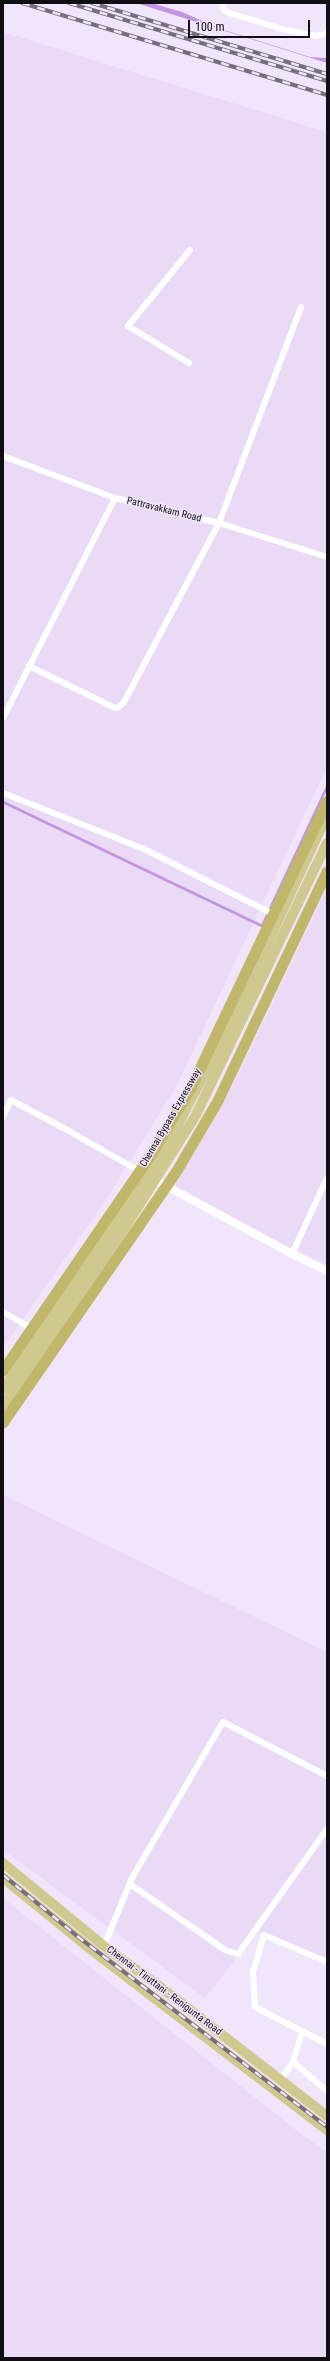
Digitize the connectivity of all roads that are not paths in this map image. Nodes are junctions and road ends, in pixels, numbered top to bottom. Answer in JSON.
{"nodes":[{"id":1,"x":222,"y":3,"type":"edge"},
{"id":2,"x":326,"y":34,"type":"edge"},
{"id":3,"x":190,"y":250,"type":"dead end"},
{"id":4,"x":301,"y":307,"type":"dead end"},
{"id":5,"x":189,"y":363,"type":"dead end"},
{"id":6,"x":3,"y":457,"type":"edge"},
{"id":7,"x":114,"y":498,"type":"junction"},
{"id":8,"x":219,"y":523,"type":"junction"},
{"id":9,"x":327,"y":557,"type":"edge"},
{"id":10,"x":29,"y":666,"type":"junction"},
{"id":11,"x":3,"y":718,"type":"edge"},
{"id":12,"x":3,"y":793,"type":"edge"},
{"id":13,"x":327,"y":802,"type":"edge"},
{"id":14,"x":327,"y":815,"type":"edge"},
{"id":15,"x":327,"y":843,"type":"edge"},
{"id":16,"x":327,"y":872,"type":"edge"},
{"id":17,"x":279,"y":917,"type":"junction"},
{"id":18,"x":290,"y":922,"type":"junction"},
{"id":19,"x":3,"y":1117,"type":"edge"},
{"id":20,"x":151,"y":1178,"type":"junction"},
{"id":21,"x":327,"y":1178,"type":"edge"},
{"id":22,"x":292,"y":1254,"type":"junction"},
{"id":23,"x":327,"y":1271,"type":"edge"},
{"id":24,"x":3,"y":1312,"type":"edge"},
{"id":25,"x":41,"y":1334,"type":"junction"},
{"id":26,"x":3,"y":1371,"type":"edge"},
{"id":27,"x":3,"y":1388,"type":"edge"},
{"id":28,"x":3,"y":1406,"type":"edge"},
{"id":29,"x":3,"y":1423,"type":"edge"},
{"id":30,"x":327,"y":1776,"type":"edge"},
{"id":31,"x":327,"y":1829,"type":"edge"},
{"id":32,"x":3,"y":1863,"type":"edge"},
{"id":33,"x":3,"y":1878,"type":"edge"},
{"id":34,"x":130,"y":1884,"type":"junction"},
{"id":35,"x":48,"y":1900,"type":"junction"},
{"id":36,"x":41,"y":1909,"type":"junction"},
{"id":37,"x":104,"y":1946,"type":"junction"},
{"id":38,"x":327,"y":1962,"type":"edge"},
{"id":39,"x":302,"y":2032,"type":"junction"},
{"id":40,"x":327,"y":2044,"type":"edge"},
{"id":41,"x":293,"y":2062,"type":"junction"},
{"id":42,"x":280,"y":2080,"type":"junction"},
{"id":43,"x":327,"y":2091,"type":"edge"},
{"id":44,"x":327,"y":2116,"type":"edge"},
{"id":45,"x":327,"y":2130,"type":"edge"}],
"edges":[{"from":1,"to":2,"type":"street"},
{"from":3,"to":5,"type":"street"},
{"from":4,"to":8,"type":"street"},
{"from":6,"to":7,"type":"street","name":"Pattravakkam Road"},
{"from":7,"to":8,"type":"street","name":"Pattravakkam Road"},
{"from":7,"to":10,"type":"street"},
{"from":8,"to":9,"type":"street","name":"Pattravakkam Road"},
{"from":8,"to":10,"type":"street"},
{"from":10,"to":11,"type":"street"},
{"from":12,"to":17,"type":"street"},
{"from":13,"to":26,"type":"highway","name":"Chennai Bypass Expressway"},
{"from":14,"to":17,"type":"main road"},
{"from":15,"to":18,"type":"main road"},
{"from":16,"to":29,"type":"highway"},
{"from":17,"to":18,"type":"street"},
{"from":17,"to":20,"type":"main road"},
{"from":18,"to":20,"type":"main road"},
{"from":19,"to":20,"type":"street"},
{"from":20,"to":22,"type":"street"},
{"from":20,"to":25,"type":"main road"},
{"from":20,"to":28,"type":"main road"},
{"from":21,"to":22,"type":"street"},
{"from":22,"to":23,"type":"street"},
{"from":24,"to":25,"type":"street"},
{"from":25,"to":27,"type":"main road"},
{"from":30,"to":34,"type":"street"},
{"from":31,"to":34,"type":"street"},
{"from":32,"to":35,"type":"main road","name":"Chennai - Tiruttani - Renigunta Road"},
{"from":33,"to":36,"type":"main road","name":"Chennai - Tiruttani - Renigunta Road"},
{"from":34,"to":37,"type":"street"},
{"from":35,"to":36,"type":"main road"},
{"from":35,"to":37,"type":"main road","name":"Chennai - Tiruttani - Renigunta Road"},
{"from":36,"to":45,"type":"main road","name":"Chennai - Tiruttani - Renigunta Road"},
{"from":37,"to":42,"type":"main road","name":"Chennai - Tiruttani - Renigunta Road"},
{"from":38,"to":39,"type":"street"},
{"from":39,"to":40,"type":"street"},
{"from":39,"to":41,"type":"street"},
{"from":41,"to":42,"type":"street"},
{"from":41,"to":43,"type":"street"},
{"from":42,"to":44,"type":"main road","name":"Chennai - Tiruttani - Renigunta Road"}]}
